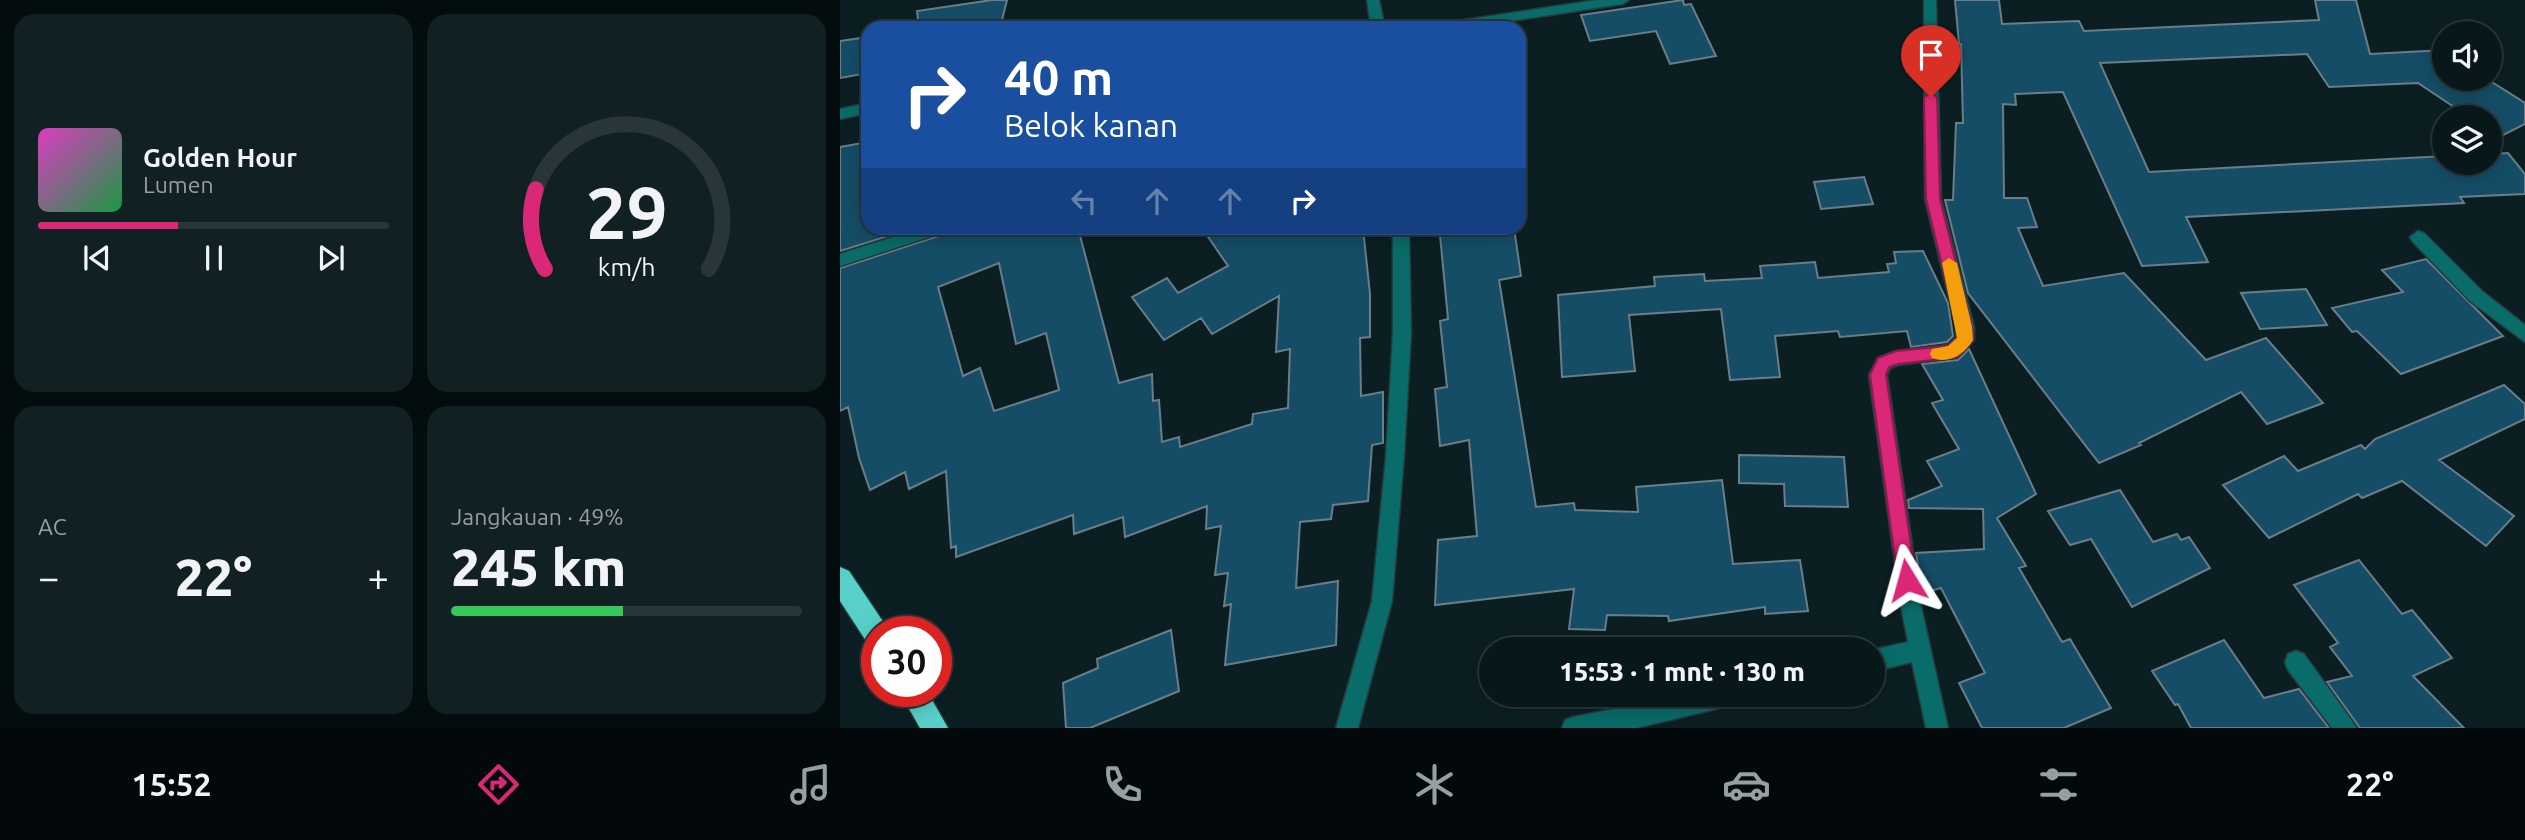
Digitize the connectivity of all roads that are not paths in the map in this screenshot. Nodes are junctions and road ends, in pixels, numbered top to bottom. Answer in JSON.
{"nodes":[{"id":1,"x":1373,"y":0,"type":"edge"},
{"id":2,"x":1623,"y":0,"type":"edge"},
{"id":3,"x":1930,"y":0,"type":"edge"},
{"id":4,"x":1377,"y":21,"type":"edge"},
{"id":5,"x":1484,"y":21,"type":"edge"},
{"id":6,"x":861,"y":110,"type":"edge"},
{"id":7,"x":840,"y":114,"type":"edge"},
{"id":8,"x":917,"y":235,"type":"edge"},
{"id":9,"x":1401,"y":235,"type":"edge"},
{"id":10,"x":2418,"y":237,"type":"dead end"},
{"id":11,"x":840,"y":260,"type":"edge"},
{"id":12,"x":2525,"y":335,"type":"edge"},
{"id":13,"x":840,"y":579,"type":"edge"},
{"id":14,"x":864,"y":616,"type":"edge"},
{"id":15,"x":1920,"y":650,"type":"junction"},
{"id":16,"x":1885,"y":658,"type":"edge"},
{"id":17,"x":2296,"y":662,"type":"dead end"},
{"id":18,"x":922,"y":707,"type":"edge"},
{"id":19,"x":1678,"y":707,"type":"edge"},
{"id":20,"x":935,"y":728,"type":"edge"},
{"id":21,"x":1348,"y":728,"type":"edge"},
{"id":22,"x":1573,"y":728,"type":"edge"},
{"id":23,"x":1937,"y":728,"type":"edge"},
{"id":24,"x":2346,"y":728,"type":"edge"}],
"edges":[{"from":1,"to":4,"type":"street"},
{"from":2,"to":5,"type":"street"},
{"from":3,"to":15,"type":"street"},
{"from":6,"to":7,"type":"street"},
{"from":8,"to":11,"type":"street"},
{"from":9,"to":21,"type":"street"},
{"from":10,"to":12,"type":"street"},
{"from":13,"to":14,"type":"highway"},
{"from":15,"to":16,"type":"street"},
{"from":15,"to":23,"type":"street"},
{"from":17,"to":24,"type":"street"},
{"from":18,"to":20,"type":"highway"},
{"from":19,"to":22,"type":"street"}]}
